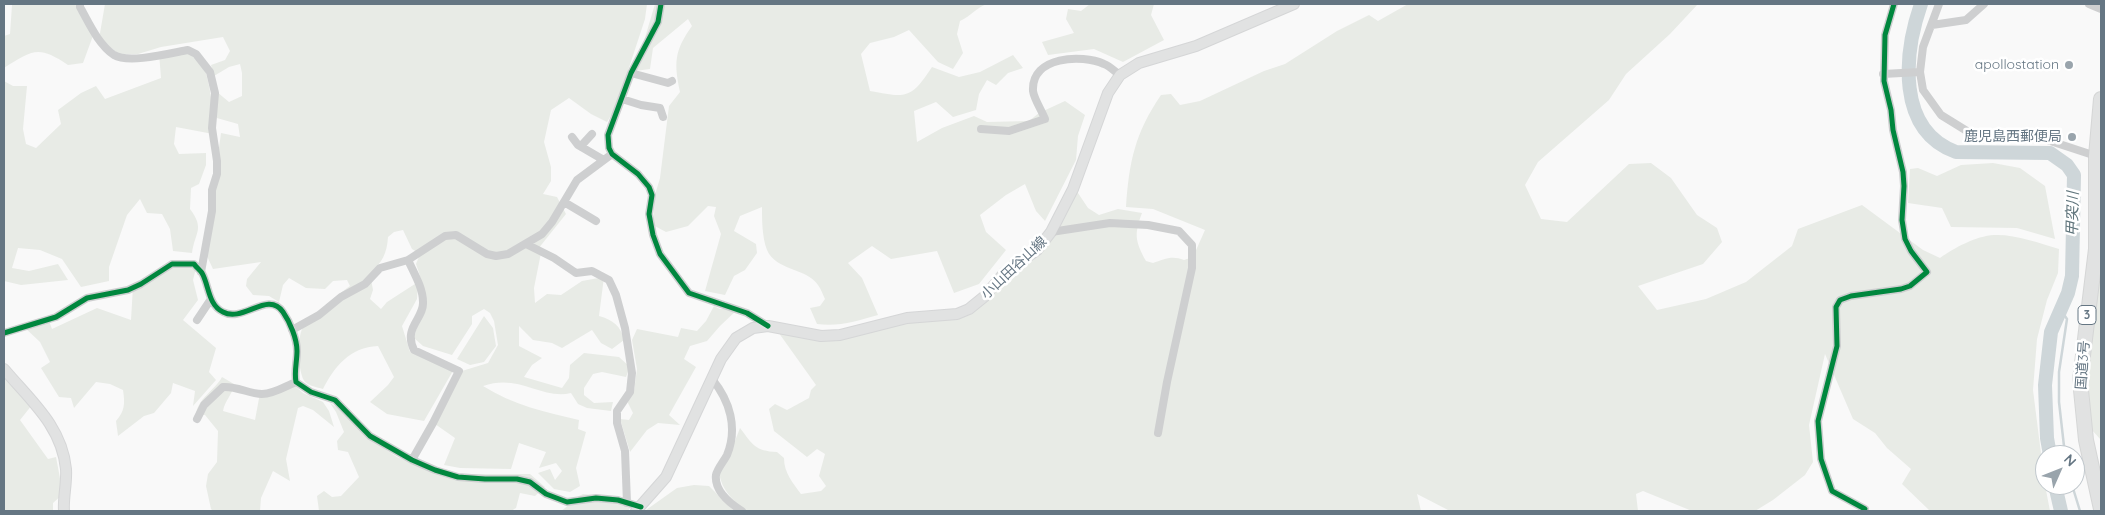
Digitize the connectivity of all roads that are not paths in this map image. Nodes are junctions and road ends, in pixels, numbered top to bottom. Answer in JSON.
{"nodes":[{"id":1,"x":80,"y":4,"type":"edge"},
{"id":2,"x":661,"y":4,"type":"edge"},
{"id":3,"x":1294,"y":4,"type":"edge"},
{"id":4,"x":1894,"y":4,"type":"edge"},
{"id":5,"x":1940,"y":4,"type":"edge"},
{"id":6,"x":1984,"y":4,"type":"edge"},
{"id":7,"x":2089,"y":4,"type":"edge"},
{"id":8,"x":2101,"y":9,"type":"edge"},
{"id":9,"x":1932,"y":25,"type":"junction"},
{"id":10,"x":1920,"y":72,"type":"junction"},
{"id":11,"x":632,"y":73,"type":"junction"},
{"id":12,"x":1883,"y":74,"type":"junction"},
{"id":13,"x":1120,"y":75,"type":"junction"},
{"id":14,"x":672,"y":81,"type":"dead end"},
{"id":15,"x":622,"y":98,"type":"junction"},
{"id":16,"x":2101,"y":99,"type":"edge"},
{"id":17,"x":662,"y":117,"type":"dead end"},
{"id":18,"x":981,"y":129,"type":"dead end"},
{"id":19,"x":592,"y":134,"type":"dead end"},
{"id":20,"x":572,"y":137,"type":"dead end"},
{"id":21,"x":581,"y":146,"type":"junction"},
{"id":22,"x":612,"y":154,"type":"junction"},
{"id":23,"x":2096,"y":156,"type":"junction"},
{"id":24,"x":602,"y":159,"type":"junction"},
{"id":25,"x":564,"y":202,"type":"junction"},
{"id":26,"x":596,"y":221,"type":"dead end"},
{"id":27,"x":1051,"y":232,"type":"junction"},
{"id":28,"x":526,"y":244,"type":"junction"},
{"id":29,"x":408,"y":260,"type":"junction"},
{"id":30,"x":201,"y":272,"type":"junction"},
{"id":31,"x":211,"y":299,"type":"junction"},
{"id":32,"x":197,"y":320,"type":"dead end"},
{"id":33,"x":768,"y":326,"type":"junction"},
{"id":34,"x":292,"y":330,"type":"junction"},
{"id":35,"x":4,"y":333,"type":"edge"},
{"id":36,"x":4,"y":369,"type":"edge"},
{"id":37,"x":712,"y":379,"type":"junction"},
{"id":38,"x":296,"y":382,"type":"junction"},
{"id":39,"x":197,"y":419,"type":"dead end"},
{"id":40,"x":1158,"y":433,"type":"dead end"},
{"id":41,"x":412,"y":460,"type":"junction"},
{"id":42,"x":627,"y":502,"type":"junction"},
{"id":43,"x":638,"y":509,"type":"edge"},
{"id":44,"x":2101,"y":509,"type":"edge"},
{"id":45,"x":1863,"y":510,"type":"edge"},
{"id":46,"x":64,"y":511,"type":"edge"},
{"id":47,"x":742,"y":511,"type":"edge"}],
"edges":[{"from":1,"to":30,"type":"street"},
{"from":2,"to":11,"type":"street"},
{"from":3,"to":13,"type":"main road","name":"小山田谷山線"},
{"from":4,"to":12,"type":"street"},
{"from":5,"to":9,"type":"street"},
{"from":6,"to":9,"type":"street"},
{"from":7,"to":8,"type":"street"},
{"from":9,"to":10,"type":"street"},
{"from":10,"to":12,"type":"street"},
{"from":10,"to":23,"type":"street"},
{"from":11,"to":14,"type":"street"},
{"from":11,"to":15,"type":"street"},
{"from":12,"to":45,"type":"street"},
{"from":13,"to":18,"type":"street"},
{"from":13,"to":27,"type":"main road","name":"小山田谷山線"},
{"from":15,"to":17,"type":"street"},
{"from":15,"to":22,"type":"street"},
{"from":16,"to":23,"type":"highway","name":"国道3号","number":"3"},
{"from":19,"to":21,"type":"street"},
{"from":20,"to":21,"type":"street"},
{"from":21,"to":24,"type":"street"},
{"from":22,"to":24,"type":"street"},
{"from":22,"to":33,"type":"street"},
{"from":23,"to":44,"type":"highway","name":"国道3号","number":"3"},
{"from":24,"to":25,"type":"street"},
{"from":25,"to":26,"type":"street"},
{"from":25,"to":28,"type":"street"},
{"from":27,"to":33,"type":"main road","name":"小山田谷山線"},
{"from":27,"to":40,"type":"street"},
{"from":28,"to":29,"type":"street"},
{"from":28,"to":42,"type":"street"},
{"from":29,"to":34,"type":"street"},
{"from":29,"to":41,"type":"street"},
{"from":30,"to":31,"type":"street"},
{"from":30,"to":35,"type":"street"},
{"from":31,"to":32,"type":"street"},
{"from":31,"to":34,"type":"street"},
{"from":33,"to":37,"type":"main road","name":"小山田谷山線"},
{"from":34,"to":38,"type":"street"},
{"from":36,"to":46,"type":"main road"},
{"from":37,"to":43,"type":"main road","name":"小山田谷山線"},
{"from":37,"to":47,"type":"street"},
{"from":38,"to":39,"type":"street"},
{"from":38,"to":41,"type":"street"},
{"from":41,"to":42,"type":"street"},
{"from":42,"to":43,"type":"street"}]}
